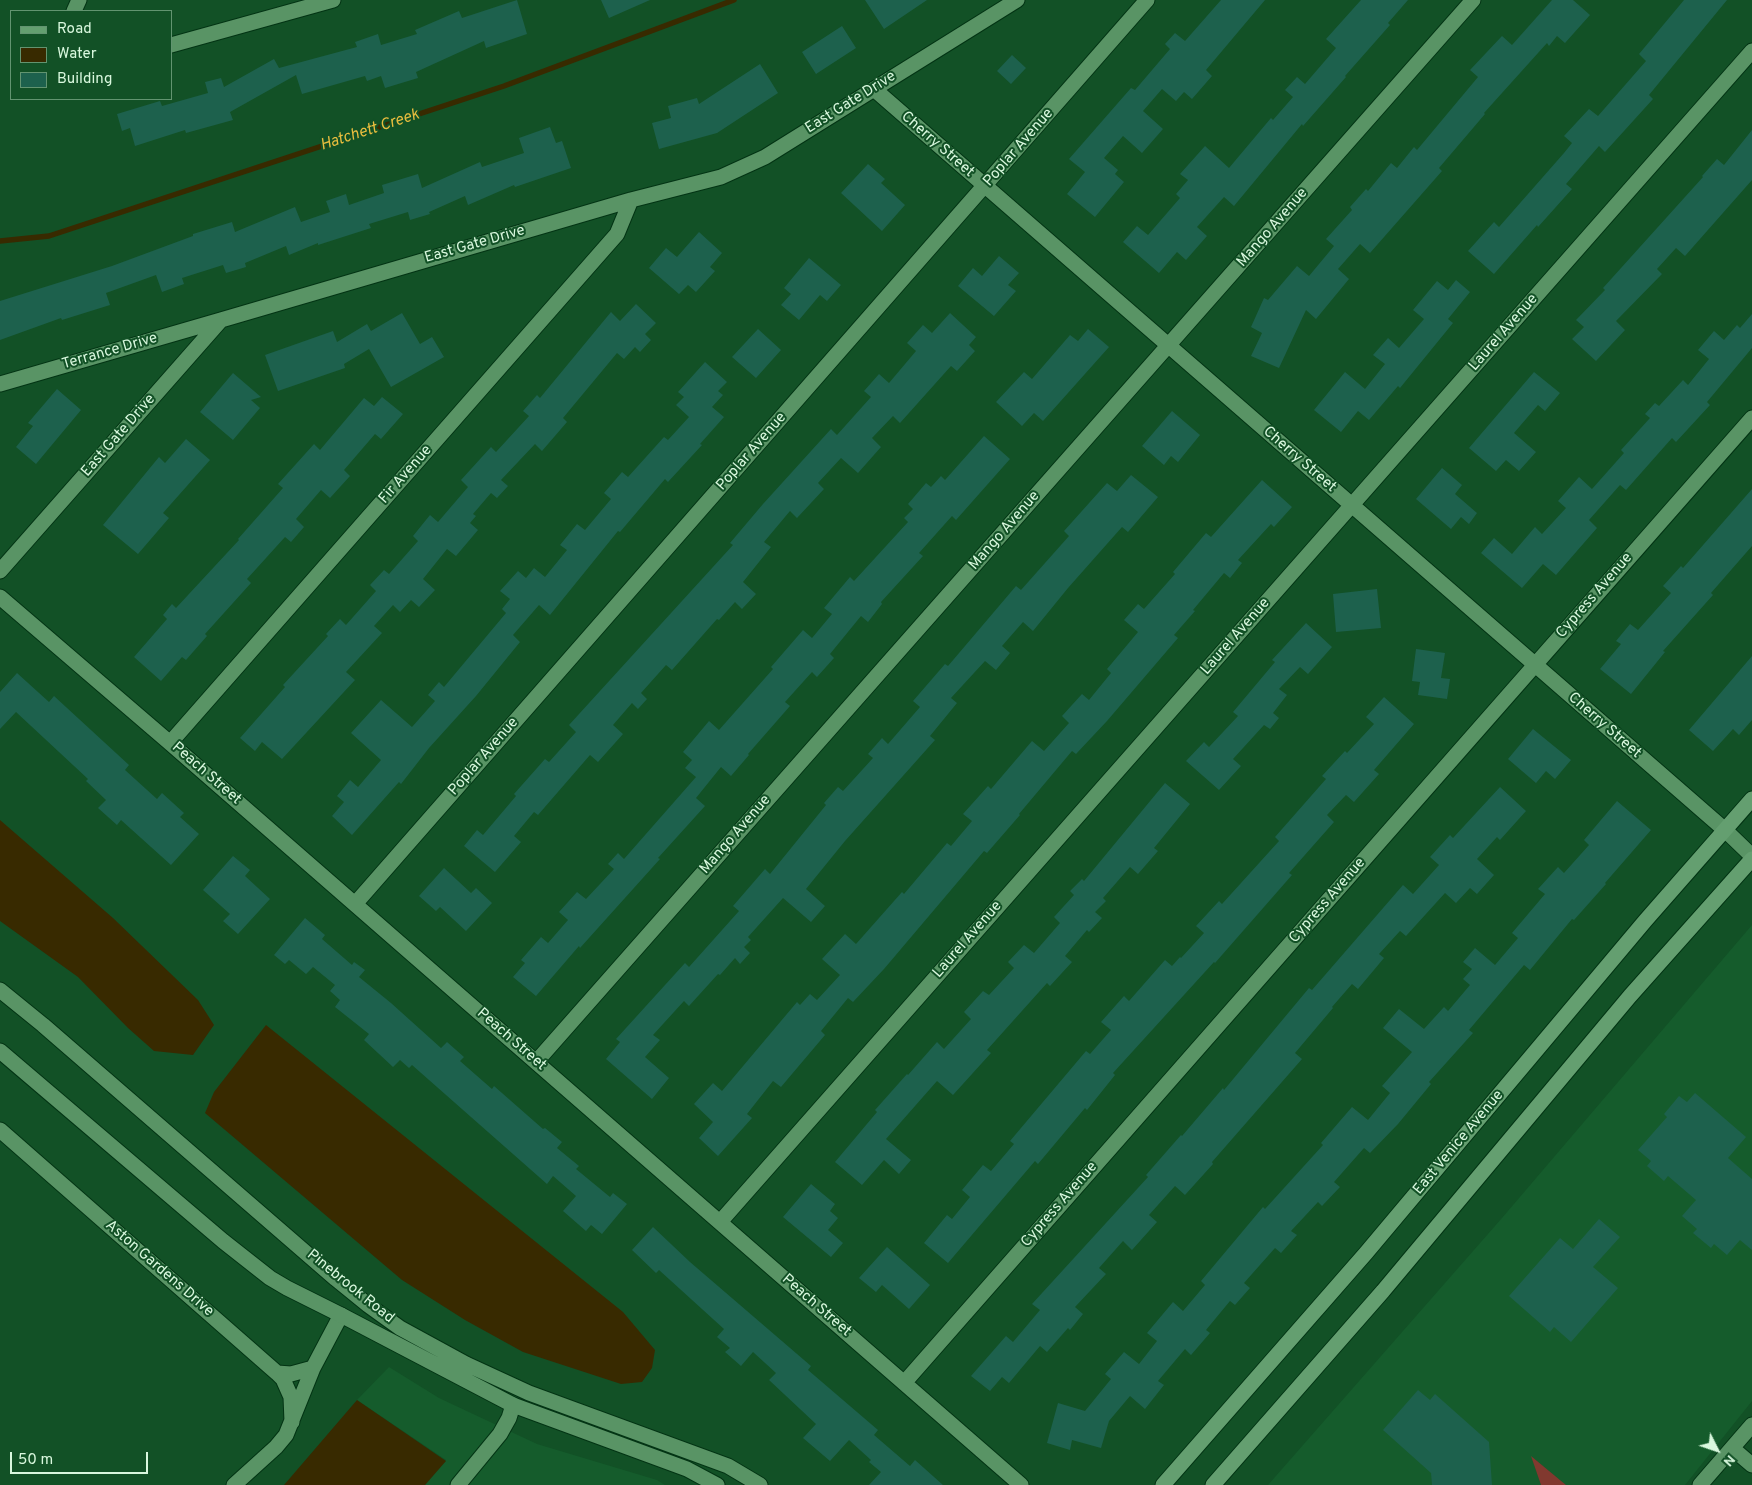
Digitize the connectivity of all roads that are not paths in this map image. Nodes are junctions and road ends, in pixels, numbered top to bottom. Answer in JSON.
{"nodes":[{"id":1,"x":333,"y":0,"type":"edge"},
{"id":2,"x":1017,"y":0,"type":"edge"},
{"id":3,"x":1147,"y":0,"type":"edge"},
{"id":4,"x":1473,"y":0,"type":"edge"},
{"id":5,"x":172,"y":45,"type":"edge"},
{"id":6,"x":1752,"y":51,"type":"edge"},
{"id":7,"x":874,"y":89,"type":"junction"},
{"id":8,"x":985,"y":186,"type":"junction"},
{"id":9,"x":631,"y":200,"type":"junction"},
{"id":10,"x":221,"y":320,"type":"junction"},
{"id":11,"x":1169,"y":346,"type":"junction"},
{"id":12,"x":0,"y":384,"type":"edge"},
{"id":13,"x":1752,"y":418,"type":"edge"},
{"id":14,"x":1351,"y":506,"type":"junction"},
{"id":15,"x":0,"y":571,"type":"edge"},
{"id":16,"x":0,"y":597,"type":"edge"},
{"id":17,"x":1534,"y":666,"type":"junction"},
{"id":18,"x":170,"y":743,"type":"junction"},
{"id":19,"x":1752,"y":799,"type":"edge"},
{"id":20,"x":1725,"y":830,"type":"junction"},
{"id":21,"x":1752,"y":857,"type":"edge"},
{"id":22,"x":355,"y":904,"type":"junction"},
{"id":23,"x":0,"y":990,"type":"edge"},
{"id":24,"x":0,"y":1051,"type":"edge"},
{"id":25,"x":536,"y":1062,"type":"junction"},
{"id":26,"x":0,"y":1130,"type":"edge"},
{"id":27,"x":720,"y":1222,"type":"junction"},
{"id":28,"x":341,"y":1315,"type":"junction"},
{"id":29,"x":313,"y":1368,"type":"junction"},
{"id":30,"x":277,"y":1373,"type":"junction"},
{"id":31,"x":904,"y":1383,"type":"junction"},
{"id":32,"x":513,"y":1405,"type":"junction"},
{"id":33,"x":292,"y":1422,"type":"junction"},
{"id":34,"x":1752,"y":1425,"type":"edge"},
{"id":35,"x":1732,"y":1448,"type":"junction"},
{"id":36,"x":1752,"y":1465,"type":"edge"},
{"id":37,"x":234,"y":1485,"type":"edge"},
{"id":38,"x":458,"y":1485,"type":"edge"},
{"id":39,"x":717,"y":1485,"type":"edge"},
{"id":40,"x":760,"y":1485,"type":"edge"},
{"id":41,"x":1021,"y":1485,"type":"edge"},
{"id":42,"x":1163,"y":1485,"type":"edge"},
{"id":43,"x":1213,"y":1485,"type":"edge"},
{"id":44,"x":1700,"y":1485,"type":"edge"}],
"edges":[{"from":1,"to":5,"type":"street"},
{"from":2,"to":7,"type":"street","name":"East Gate Drive"},
{"from":3,"to":8,"type":"street","name":"Poplar Avenue"},
{"from":4,"to":11,"type":"street","name":"Mango Avenue"},
{"from":6,"to":14,"type":"street","name":"Laurel Avenue"},
{"from":7,"to":8,"type":"street","name":"Cherry Street"},
{"from":7,"to":9,"type":"street","name":"East Gate Drive"},
{"from":8,"to":11,"type":"street","name":"Cherry Street"},
{"from":8,"to":22,"type":"street","name":"Poplar Avenue"},
{"from":9,"to":10,"type":"street","name":"East Gate Drive"},
{"from":9,"to":18,"type":"street","name":"Fir Avenue"},
{"from":10,"to":12,"type":"street","name":"Terrance Drive"},
{"from":10,"to":15,"type":"street","name":"East Gate Drive"},
{"from":11,"to":14,"type":"street","name":"Cherry Street"},
{"from":11,"to":25,"type":"street","name":"Mango Avenue"},
{"from":13,"to":17,"type":"street","name":"Cypress Avenue"},
{"from":14,"to":17,"type":"street","name":"Cherry Street"},
{"from":14,"to":27,"type":"street","name":"Laurel Avenue"},
{"from":16,"to":18,"type":"street","name":"Peach Street"},
{"from":17,"to":20,"type":"street","name":"Cherry Street"},
{"from":17,"to":31,"type":"street","name":"Cypress Avenue"},
{"from":18,"to":22,"type":"street","name":"Peach Street"},
{"from":19,"to":20,"type":"main road","name":"East Venice Avenue"},
{"from":20,"to":21,"type":"street","name":"Cherry Street"},
{"from":20,"to":42,"type":"main road","name":"East Venice Avenue"},
{"from":21,"to":43,"type":"main road"},
{"from":22,"to":25,"type":"street","name":"Peach Street"},
{"from":23,"to":40,"type":"street","name":"Pinebrook Road"},
{"from":24,"to":28,"type":"street","name":"Pinebrook Road"},
{"from":25,"to":27,"type":"street","name":"Peach Street"},
{"from":26,"to":30,"type":"street","name":"Aston Gardens Drive"},
{"from":27,"to":31,"type":"street","name":"Peach Street"},
{"from":28,"to":29,"type":"street"},
{"from":28,"to":32,"type":"street","name":"Pinebrook Road"},
{"from":29,"to":30,"type":"street"},
{"from":29,"to":33,"type":"street"},
{"from":30,"to":33,"type":"street","name":"Aston Gardens Drive"},
{"from":31,"to":41,"type":"street","name":"Peach Street"},
{"from":32,"to":38,"type":"street"},
{"from":32,"to":39,"type":"street","name":"Pinebrook Road"},
{"from":33,"to":37,"type":"street"},
{"from":34,"to":35,"type":"street"},
{"from":35,"to":36,"type":"street"},
{"from":35,"to":44,"type":"street"}]}
